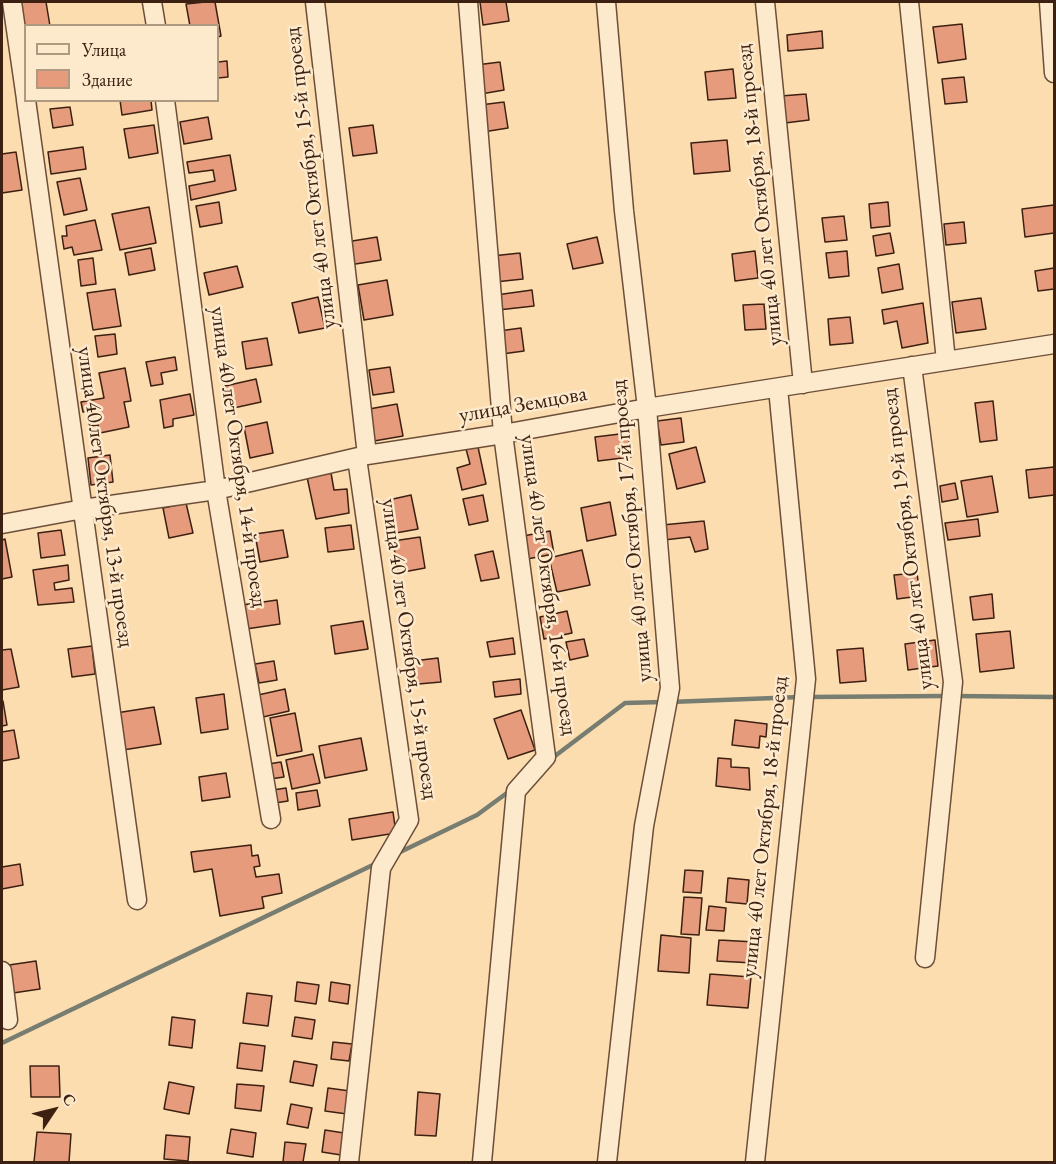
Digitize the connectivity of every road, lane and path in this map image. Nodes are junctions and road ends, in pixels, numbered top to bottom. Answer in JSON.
{"nodes":[{"id":1,"x":12,"y":2,"type":"edge"},
{"id":2,"x":153,"y":2,"type":"edge"},
{"id":3,"x":315,"y":2,"type":"edge"},
{"id":4,"x":468,"y":2,"type":"edge"},
{"id":5,"x":606,"y":2,"type":"edge"},
{"id":6,"x":765,"y":2,"type":"edge"},
{"id":7,"x":909,"y":2,"type":"edge"},
{"id":8,"x":1049,"y":2,"type":"edge"},
{"id":9,"x":156,"y":24,"type":"edge"},
{"id":10,"x":1054,"y":73,"type":"edge"},
{"id":11,"x":24,"y":86,"type":"edge"},
{"id":12,"x":26,"y":102,"type":"edge"},
{"id":13,"x":165,"y":102,"type":"edge"},
{"id":14,"x":1054,"y":344,"type":"edge"},
{"id":15,"x":946,"y":361,"type":"junction"},
{"id":16,"x":912,"y":366,"type":"junction"},
{"id":17,"x":803,"y":384,"type":"junction"},
{"id":18,"x":778,"y":388,"type":"junction"},
{"id":19,"x":647,"y":408,"type":"junction"},
{"id":20,"x":503,"y":434,"type":"junction"},
{"id":21,"x":362,"y":457,"type":"junction"},
{"id":22,"x":216,"y":490,"type":"junction"},
{"id":23,"x":83,"y":509,"type":"junction"},
{"id":24,"x":2,"y":524,"type":"edge"},
{"id":25,"x":271,"y":819,"type":"dead end"},
{"id":26,"x":137,"y":900,"type":"dead end"},
{"id":27,"x":925,"y":958,"type":"dead end"},
{"id":28,"x":2,"y":971,"type":"edge"},
{"id":29,"x":8,"y":1020,"type":"dead end"},
{"id":30,"x":350,"y":1162,"type":"edge"},
{"id":31,"x":482,"y":1162,"type":"edge"},
{"id":32,"x":607,"y":1162,"type":"edge"},
{"id":33,"x":755,"y":1162,"type":"edge"}],
"edges":[{"from":1,"to":11,"type":"street","name":"улица 40 лет Октября, 13-й проезд"},
{"from":2,"to":9,"type":"street"},
{"from":3,"to":21,"type":"street","name":"улица 40 лет Октября, 15-й проезд"},
{"from":4,"to":20,"type":"street","name":"улица 40 лет Октября, 16-й проезд"},
{"from":5,"to":19,"type":"street","name":"улица 40 лет Октября, 17-й проезд"},
{"from":6,"to":17,"type":"street","name":"улица 40 лет Октября, 18-й проезд"},
{"from":7,"to":15,"type":"street"},
{"from":8,"to":10,"type":"street"},
{"from":12,"to":23,"type":"street","name":"улица 40 лет Октября, 13-й проезд"},
{"from":13,"to":22,"type":"street","name":"улица 40 лет Октября, 14-й проезд"},
{"from":14,"to":15,"type":"street","name":"улица Земцова"},
{"from":15,"to":16,"type":"street","name":"улица Земцова"},
{"from":16,"to":17,"type":"street","name":"улица Земцова"},
{"from":16,"to":27,"type":"street","name":"улица 40 лет Октября, 19-й проезд"},
{"from":17,"to":18,"type":"street","name":"улица Земцова"},
{"from":18,"to":19,"type":"street","name":"улица Земцова"},
{"from":18,"to":33,"type":"street","name":"улица 40 лет Октября, 18-й проезд"},
{"from":19,"to":20,"type":"street","name":"улица Земцова"},
{"from":19,"to":32,"type":"street","name":"улица 40 лет Октября, 17-й проезд"},
{"from":20,"to":21,"type":"street","name":"улица Земцова"},
{"from":20,"to":31,"type":"street","name":"улица 40 лет Октября, 16-й проезд"},
{"from":21,"to":22,"type":"street","name":"улица Земцова"},
{"from":21,"to":30,"type":"street","name":"улица 40 лет Октября, 15-й проезд"},
{"from":22,"to":23,"type":"street","name":"улица Земцова"},
{"from":22,"to":25,"type":"street","name":"улица 40 лет Октября, 14-й проезд"},
{"from":23,"to":24,"type":"street","name":"улица Земцова"},
{"from":23,"to":26,"type":"street","name":"улица 40 лет Октября, 13-й проезд"},
{"from":28,"to":29,"type":"street"}]}
